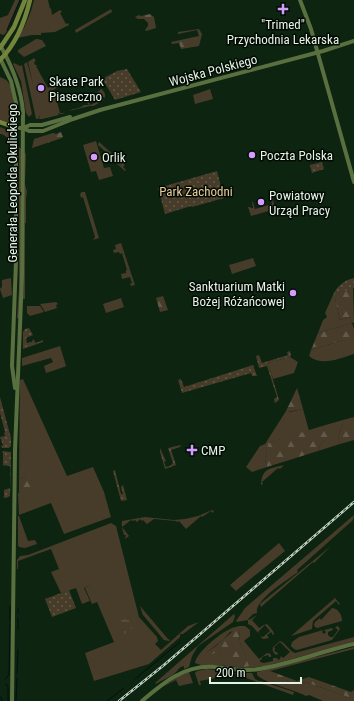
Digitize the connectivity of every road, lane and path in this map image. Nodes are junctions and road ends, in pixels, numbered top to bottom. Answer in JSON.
{"nodes":[{"id":1,"x":25,"y":0,"type":"edge"},
{"id":2,"x":30,"y":0,"type":"edge"},
{"id":3,"x":300,"y":0,"type":"edge"},
{"id":4,"x":354,"y":41,"type":"edge"},
{"id":5,"x":0,"y":46,"type":"edge"},
{"id":6,"x":318,"y":53,"type":"junction"},
{"id":7,"x":6,"y":55,"type":"junction"},
{"id":8,"x":0,"y":59,"type":"edge"},
{"id":9,"x":100,"y":110,"type":"junction"},
{"id":10,"x":23,"y":117,"type":"junction"},
{"id":11,"x":17,"y":118,"type":"junction"},
{"id":12,"x":0,"y":122,"type":"edge"},
{"id":13,"x":30,"y":125,"type":"junction"},
{"id":14,"x":17,"y":128,"type":"junction"},
{"id":15,"x":23,"y":128,"type":"junction"},
{"id":16,"x":29,"y":131,"type":"junction"},
{"id":17,"x":22,"y":136,"type":"junction"},
{"id":18,"x":354,"y":182,"type":"edge"},
{"id":19,"x":16,"y":392,"type":"junction"},
{"id":20,"x":354,"y":644,"type":"edge"},
{"id":21,"x":12,"y":701,"type":"edge"},
{"id":22,"x":142,"y":701,"type":"edge"}],
"edges":[{"from":1,"to":5,"type":"main road"},
{"from":2,"to":7,"type":"main road"},
{"from":3,"to":6,"type":"main road"},
{"from":4,"to":6,"type":"main road","name":"Wojska Polskiego"},
{"from":5,"to":7,"type":"main road","name":"Generała Leopolda Okulickiego"},
{"from":6,"to":9,"type":"main road","name":"Wojska Polskiego"},
{"from":6,"to":18,"type":"main road"},
{"from":7,"to":8,"type":"main road"},
{"from":7,"to":10,"type":"main road","name":"Generała Leopolda Okulickiego"},
{"from":8,"to":11,"type":"main road","name":"Generała Leopolda Okulickiego"},
{"from":9,"to":13,"type":"main road","name":"Wojska Polskiego"},
{"from":9,"to":16,"type":"main road","name":"Wojska Polskiego"},
{"from":10,"to":13,"type":"main road"},
{"from":10,"to":15,"type":"main road","name":"Generała Leopolda Okulickiego"},
{"from":11,"to":14,"type":"main road","name":"Generała Leopolda Okulickiego"},
{"from":11,"to":15,"type":"main road"},
{"from":12,"to":14,"type":"main road"},
{"from":13,"to":15,"type":"main road","name":"Wojska Polskiego"},
{"from":14,"to":15,"type":"main road"},
{"from":14,"to":19,"type":"main road","name":"Generała Leopolda Okulickiego"},
{"from":15,"to":16,"type":"main road"},
{"from":15,"to":17,"type":"main road","name":"Generała Leopolda Okulickiego"},
{"from":16,"to":17,"type":"main road","name":"Wojska Polskiego"},
{"from":17,"to":19,"type":"main road","name":"Generała Leopolda Okulickiego"},
{"from":19,"to":21,"type":"main road"},
{"from":20,"to":22,"type":"main road"}]}
